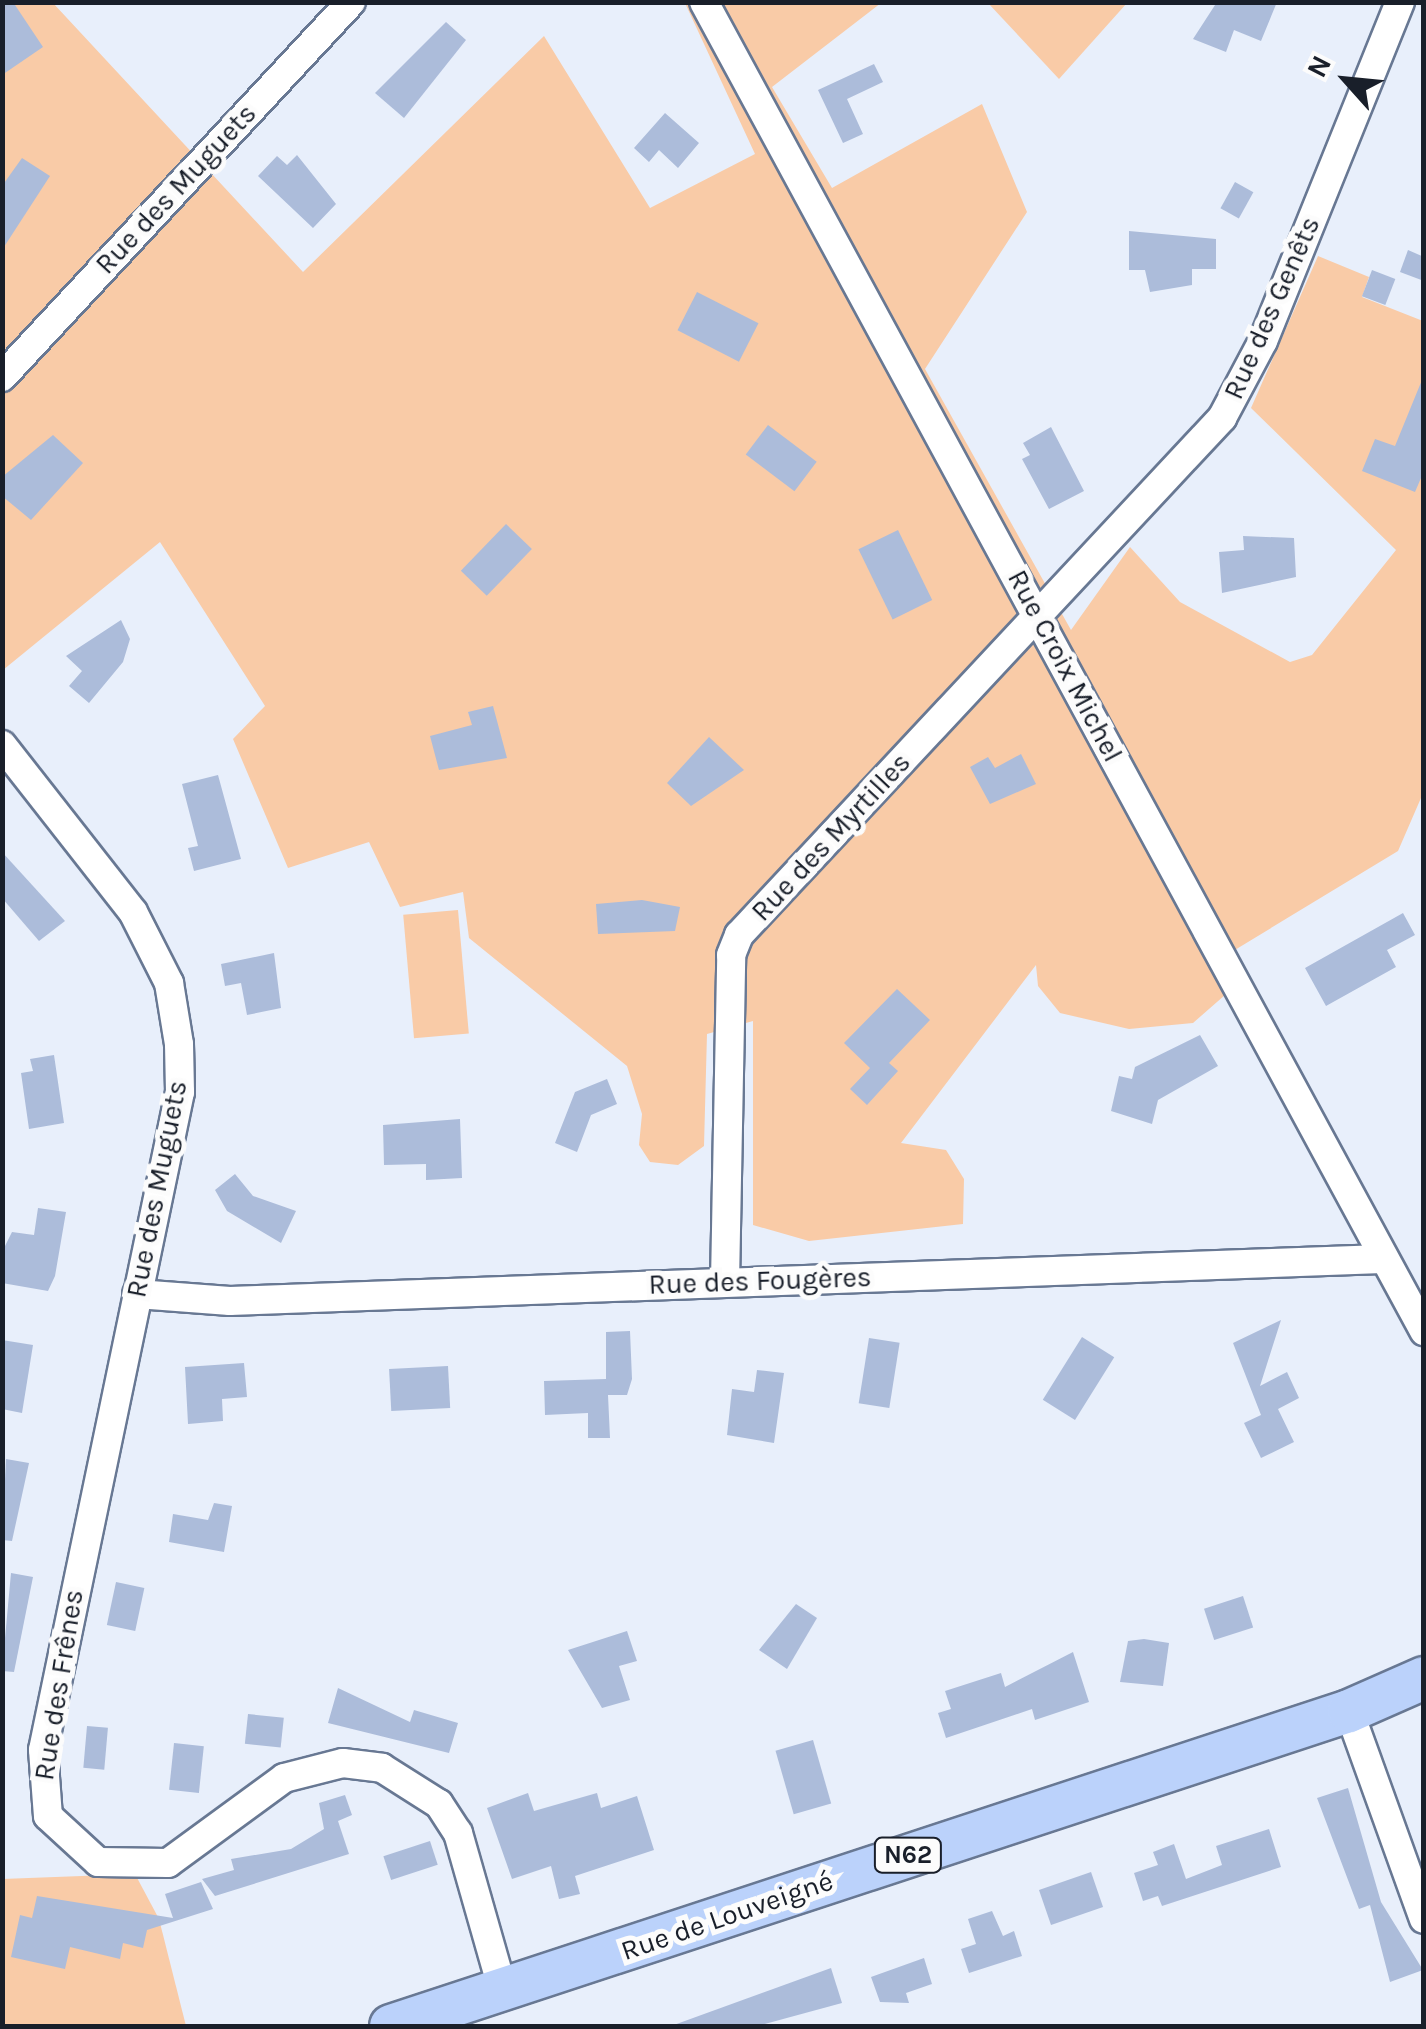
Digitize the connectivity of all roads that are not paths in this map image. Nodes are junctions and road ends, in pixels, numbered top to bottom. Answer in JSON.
{"nodes":[{"id":1,"x":351,"y":2,"type":"edge"},
{"id":2,"x":704,"y":2,"type":"edge"},
{"id":3,"x":1400,"y":2,"type":"edge"},
{"id":4,"x":2,"y":377,"type":"edge"},
{"id":5,"x":1039,"y":616,"type":"junction"},
{"id":6,"x":2,"y":745,"type":"edge"},
{"id":7,"x":1382,"y":1259,"type":"junction"},
{"id":8,"x":725,"y":1282,"type":"junction"},
{"id":9,"x":137,"y":1294,"type":"junction"},
{"id":10,"x":1424,"y":1331,"type":"edge"},
{"id":11,"x":79,"y":1561,"type":"joint"},
{"id":12,"x":1424,"y":1678,"type":"edge"},
{"id":13,"x":1349,"y":1712,"type":"junction"},
{"id":14,"x":1424,"y":1918,"type":"edge"},
{"id":15,"x":503,"y":1992,"type":"junction"},
{"id":16,"x":391,"y":2026,"type":"edge"}],
"edges":[{"from":1,"to":4,"type":"street","name":"Rue des Muguets"},
{"from":2,"to":5,"type":"street","name":"Rue Croix Michel"},
{"from":3,"to":5,"type":"street","name":"Rue des Genêts"},
{"from":5,"to":7,"type":"street","name":"Rue Croix Michel"},
{"from":5,"to":8,"type":"street","name":"Rue des Myrtilles"},
{"from":6,"to":9,"type":"street","name":"Rue des Muguets"},
{"from":7,"to":8,"type":"street","name":"Rue des Fougères"},
{"from":7,"to":10,"type":"street","name":"Rue Croix Michel"},
{"from":8,"to":9,"type":"street","name":"Rue des Fougères"},
{"from":9,"to":11,"type":"street","name":"Rue des Muguets"},
{"from":11,"to":15,"type":"street","name":"Rue des Frênes"},
{"from":12,"to":13,"type":"main road","name":"Rue de Louveigné","number":"N62"},
{"from":13,"to":14,"type":"street"},
{"from":13,"to":15,"type":"main road","name":"Rue de Louveigné","number":"N62"},
{"from":15,"to":16,"type":"main road","name":"Rue de Louveigné","number":"N62"}]}
